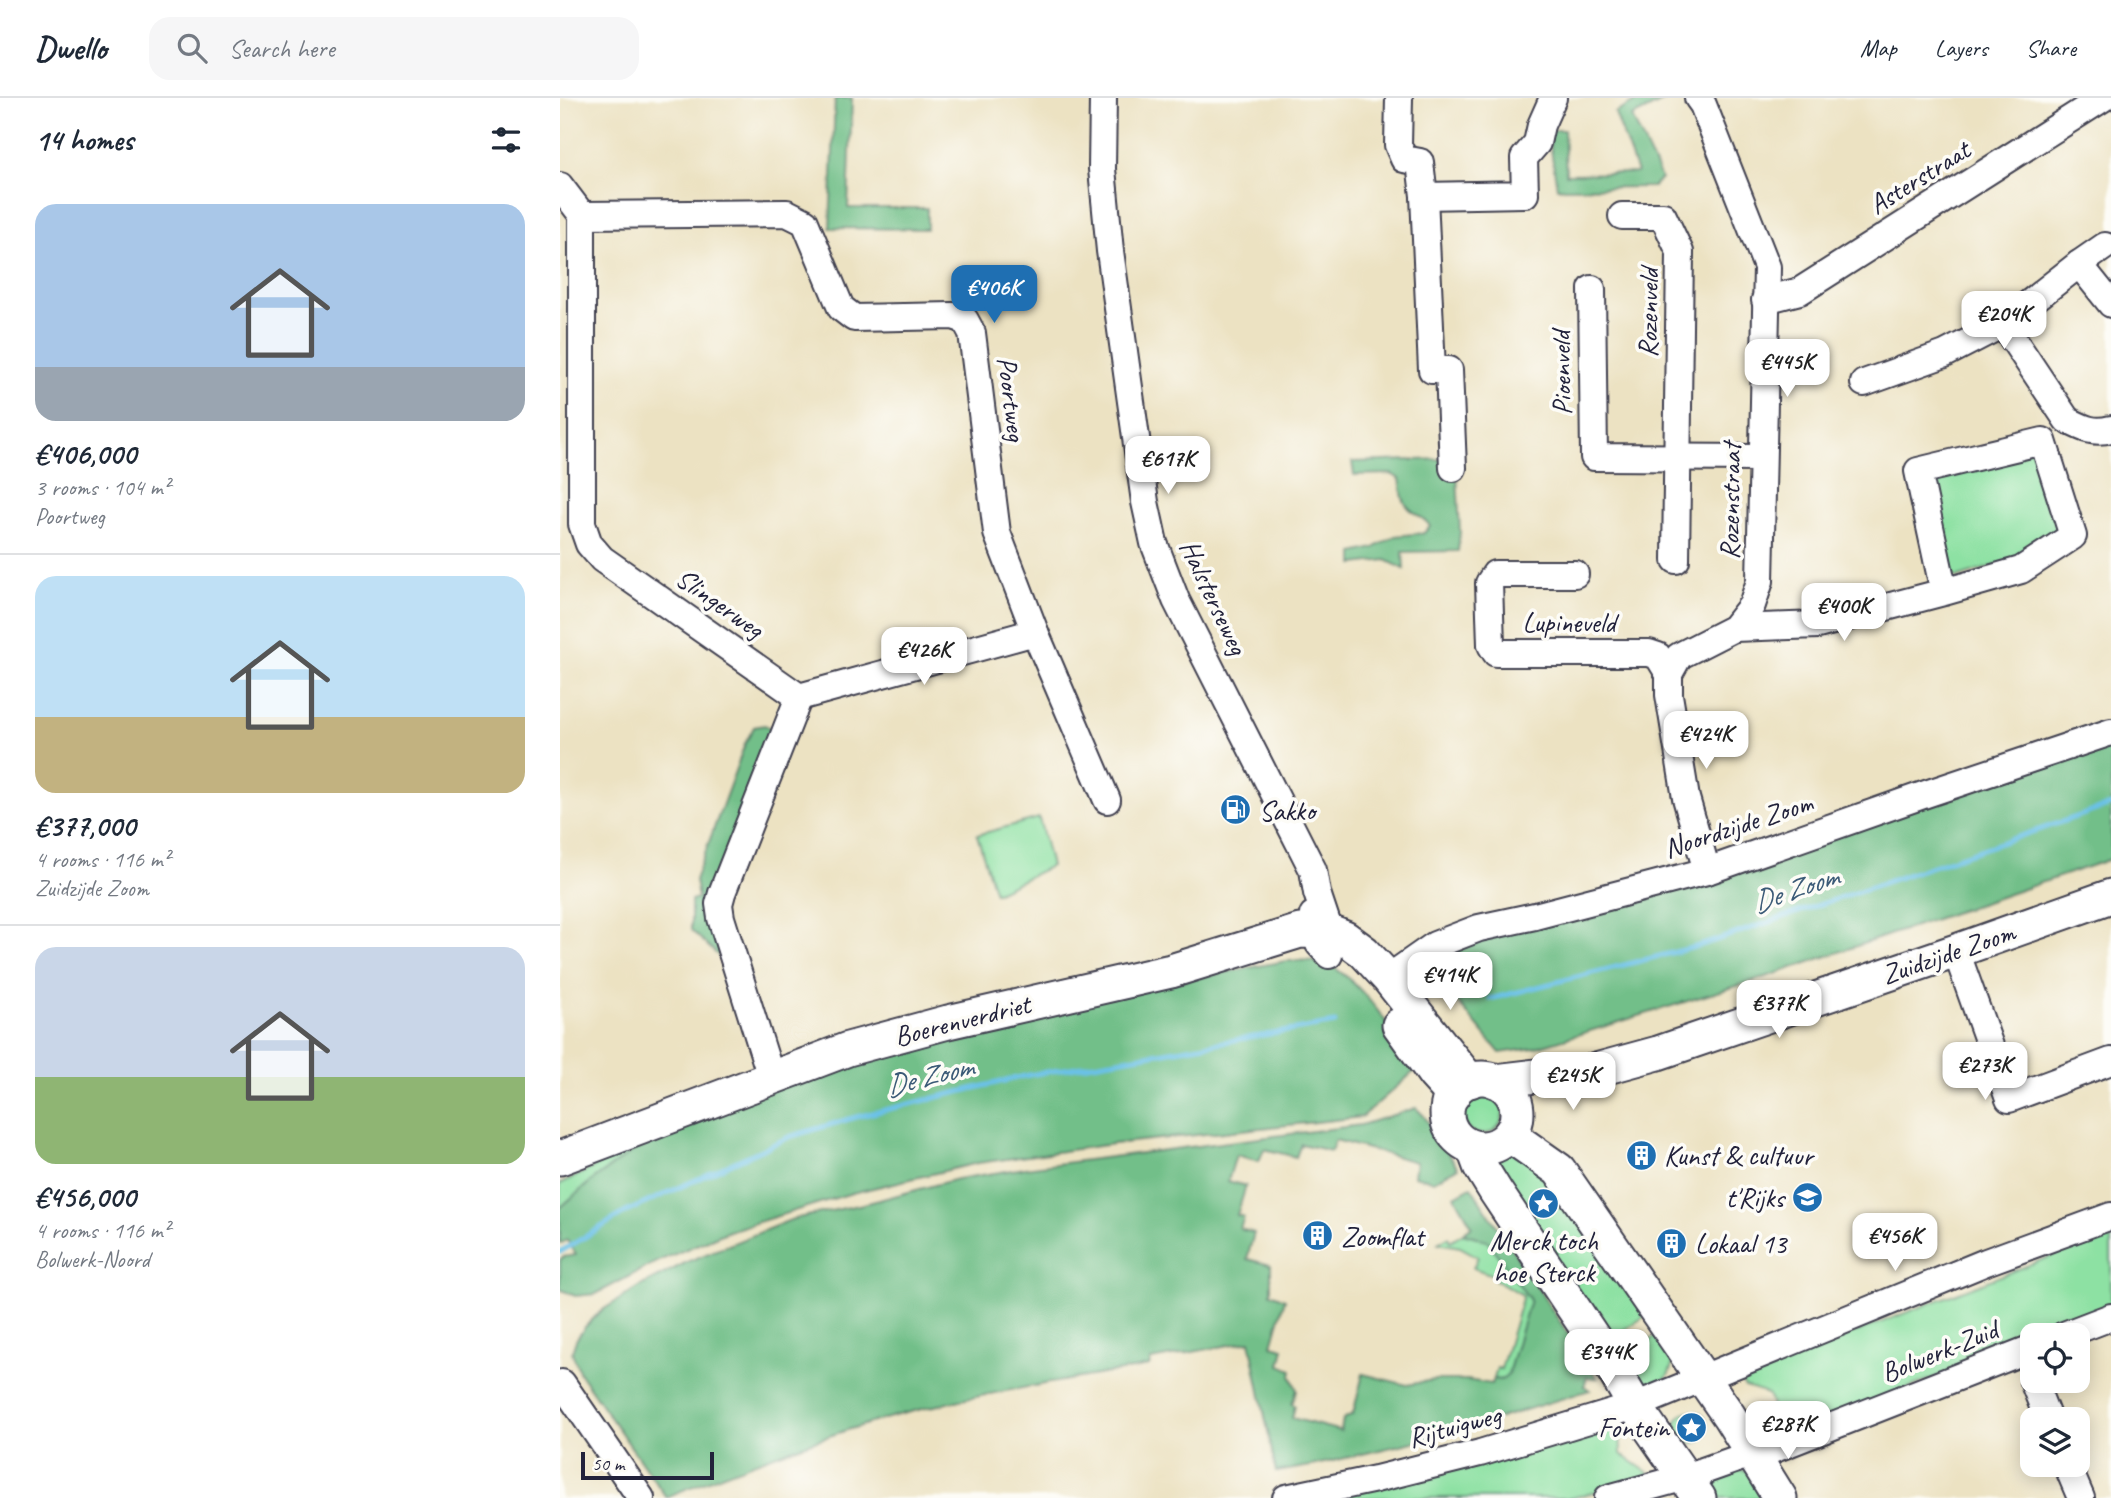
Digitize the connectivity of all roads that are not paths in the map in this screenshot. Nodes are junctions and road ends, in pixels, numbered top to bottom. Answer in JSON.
{"nodes":[{"id":1,"x":1103,"y":98,"type":"edge"},
{"id":2,"x":1399,"y":98,"type":"edge"},
{"id":3,"x":1553,"y":98,"type":"edge"},
{"id":4,"x":1698,"y":98,"type":"edge"},
{"id":5,"x":2103,"y":98,"type":"edge"},
{"id":6,"x":560,"y":186,"type":"edge"},
{"id":7,"x":1424,"y":196,"type":"junction"},
{"id":8,"x":582,"y":215,"type":"junction"},
{"id":9,"x":1622,"y":216,"type":"dead end"},
{"id":10,"x":2105,"y":247,"type":"dead end"},
{"id":11,"x":2079,"y":264,"type":"junction"},
{"id":12,"x":1592,"y":289,"type":"dead end"},
{"id":13,"x":1765,"y":300,"type":"junction"},
{"id":14,"x":2111,"y":304,"type":"edge"},
{"id":15,"x":2003,"y":324,"type":"junction"},
{"id":16,"x":1864,"y":383,"type":"dead end"},
{"id":17,"x":2111,"y":429,"type":"edge"},
{"id":18,"x":1676,"y":456,"type":"junction"},
{"id":19,"x":1762,"y":458,"type":"junction"},
{"id":20,"x":1452,"y":468,"type":"dead end"},
{"id":21,"x":1676,"y":560,"type":"dead end"},
{"id":22,"x":1575,"y":574,"type":"dead end"},
{"id":23,"x":1944,"y":592,"type":"junction"},
{"id":24,"x":1734,"y":628,"type":"junction"},
{"id":25,"x":1035,"y":632,"type":"junction"},
{"id":26,"x":1669,"y":674,"type":"junction"},
{"id":27,"x":799,"y":697,"type":"junction"},
{"id":28,"x":2111,"y":732,"type":"edge"},
{"id":29,"x":1107,"y":800,"type":"dead end"},
{"id":30,"x":1707,"y":872,"type":"junction"},
{"id":31,"x":2111,"y":895,"type":"edge"},
{"id":32,"x":1325,"y":939,"type":"junction"},
{"id":33,"x":1956,"y":951,"type":"junction"},
{"id":34,"x":1388,"y":978,"type":"junction"},
{"id":35,"x":2111,"y":1061,"type":"edge"},
{"id":36,"x":769,"y":1071,"type":"junction"},
{"id":37,"x":1585,"y":1073,"type":"junction"},
{"id":38,"x":1473,"y":1085,"type":"junction"},
{"id":39,"x":676,"y":1114,"type":"junction"},
{"id":40,"x":1514,"y":1119,"type":"junction"},
{"id":41,"x":1473,"y":1147,"type":"junction"},
{"id":42,"x":560,"y":1158,"type":"edge"},
{"id":43,"x":560,"y":1176,"type":"edge"},
{"id":44,"x":2111,"y":1216,"type":"edge"},
{"id":45,"x":2111,"y":1317,"type":"edge"},
{"id":46,"x":2090,"y":1325,"type":"edge"},
{"id":47,"x":2020,"y":1352,"type":"edge"},
{"id":48,"x":1701,"y":1379,"type":"junction"},
{"id":49,"x":560,"y":1384,"type":"edge"},
{"id":50,"x":1635,"y":1406,"type":"junction"},
{"id":51,"x":1752,"y":1454,"type":"junction"},
{"id":52,"x":2072,"y":1477,"type":"edge"},
{"id":53,"x":1693,"y":1488,"type":"edge"},
{"id":54,"x":640,"y":1498,"type":"edge"},
{"id":55,"x":1286,"y":1498,"type":"edge"},
{"id":56,"x":1608,"y":1498,"type":"edge"},
{"id":57,"x":1780,"y":1498,"type":"edge"},
{"id":58,"x":2081,"y":1498,"type":"edge"}],
"edges":[{"from":1,"to":32,"type":"street","name":"Halsterseweg"},
{"from":2,"to":7,"type":"street"},
{"from":3,"to":7,"type":"street"},
{"from":4,"to":13,"type":"street","name":"Rozenstraat"},
{"from":5,"to":13,"type":"street","name":"Asterstraat"},
{"from":6,"to":8,"type":"street"},
{"from":7,"to":20,"type":"street"},
{"from":8,"to":25,"type":"street","name":"Poortweg"},
{"from":8,"to":27,"type":"street","name":"Slingerweg"},
{"from":9,"to":18,"type":"street","name":"Rozenveld"},
{"from":10,"to":11,"type":"street"},
{"from":11,"to":14,"type":"street"},
{"from":11,"to":15,"type":"street"},
{"from":12,"to":18,"type":"street","name":"Pioenveld"},
{"from":13,"to":19,"type":"street","name":"Rozenstraat"},
{"from":15,"to":16,"type":"street"},
{"from":15,"to":17,"type":"street"},
{"from":18,"to":19,"type":"street"},
{"from":18,"to":21,"type":"street"},
{"from":19,"to":24,"type":"street","name":"Rozenstraat"},
{"from":22,"to":26,"type":"street","name":"Lupineveld"},
{"from":23,"to":23,"type":"street"},
{"from":23,"to":24,"type":"street"},
{"from":24,"to":26,"type":"street","name":"Rozenstraat"},
{"from":25,"to":27,"type":"street"},
{"from":25,"to":29,"type":"street","name":"Poortweg"},
{"from":26,"to":30,"type":"street"},
{"from":27,"to":36,"type":"street"},
{"from":28,"to":30,"type":"street","name":"Noordzijde Zoom"},
{"from":30,"to":34,"type":"street","name":"Noordzijde Zoom"},
{"from":31,"to":33,"type":"main road","name":"Zuidzijde Zoom"},
{"from":32,"to":34,"type":"main road"},
{"from":32,"to":36,"type":"main road","name":"Boerenverdriet"},
{"from":32,"to":38,"type":"main road"},
{"from":33,"to":35,"type":"street"},
{"from":33,"to":37,"type":"main road","name":"Zuidzijde Zoom"},
{"from":34,"to":38,"type":"main road"},
{"from":36,"to":39,"type":"main road","name":"Boerenverdriet"},
{"from":37,"to":38,"type":"main road","name":"Zuidzijde Zoom"},
{"from":37,"to":40,"type":"main road","name":"Zuidzijde Zoom"},
{"from":38,"to":40,"type":"main road"},
{"from":38,"to":41,"type":"main road"},
{"from":39,"to":42,"type":"main road","name":"Boerenverdriet"},
{"from":39,"to":43,"type":"main road","name":"Boerenverdriet"},
{"from":40,"to":41,"type":"main road"},
{"from":40,"to":48,"type":"main road"},
{"from":41,"to":50,"type":"main road"},
{"from":44,"to":48,"type":"street","name":"Rijtuigweg"},
{"from":45,"to":46,"type":"street"},
{"from":47,"to":51,"type":"street","name":"Bolwerk-Zuid"},
{"from":48,"to":50,"type":"street","name":"Rijtuigweg"},
{"from":48,"to":51,"type":"main road"},
{"from":49,"to":54,"type":"street"},
{"from":50,"to":53,"type":"main road"},
{"from":50,"to":55,"type":"street","name":"Rijtuigweg"},
{"from":51,"to":53,"type":"street","name":"Bolwerk-Zuid"},
{"from":51,"to":57,"type":"main road"},
{"from":52,"to":58,"type":"street"},
{"from":53,"to":56,"type":"street","name":"Bolwerk-Zuid"}]}
